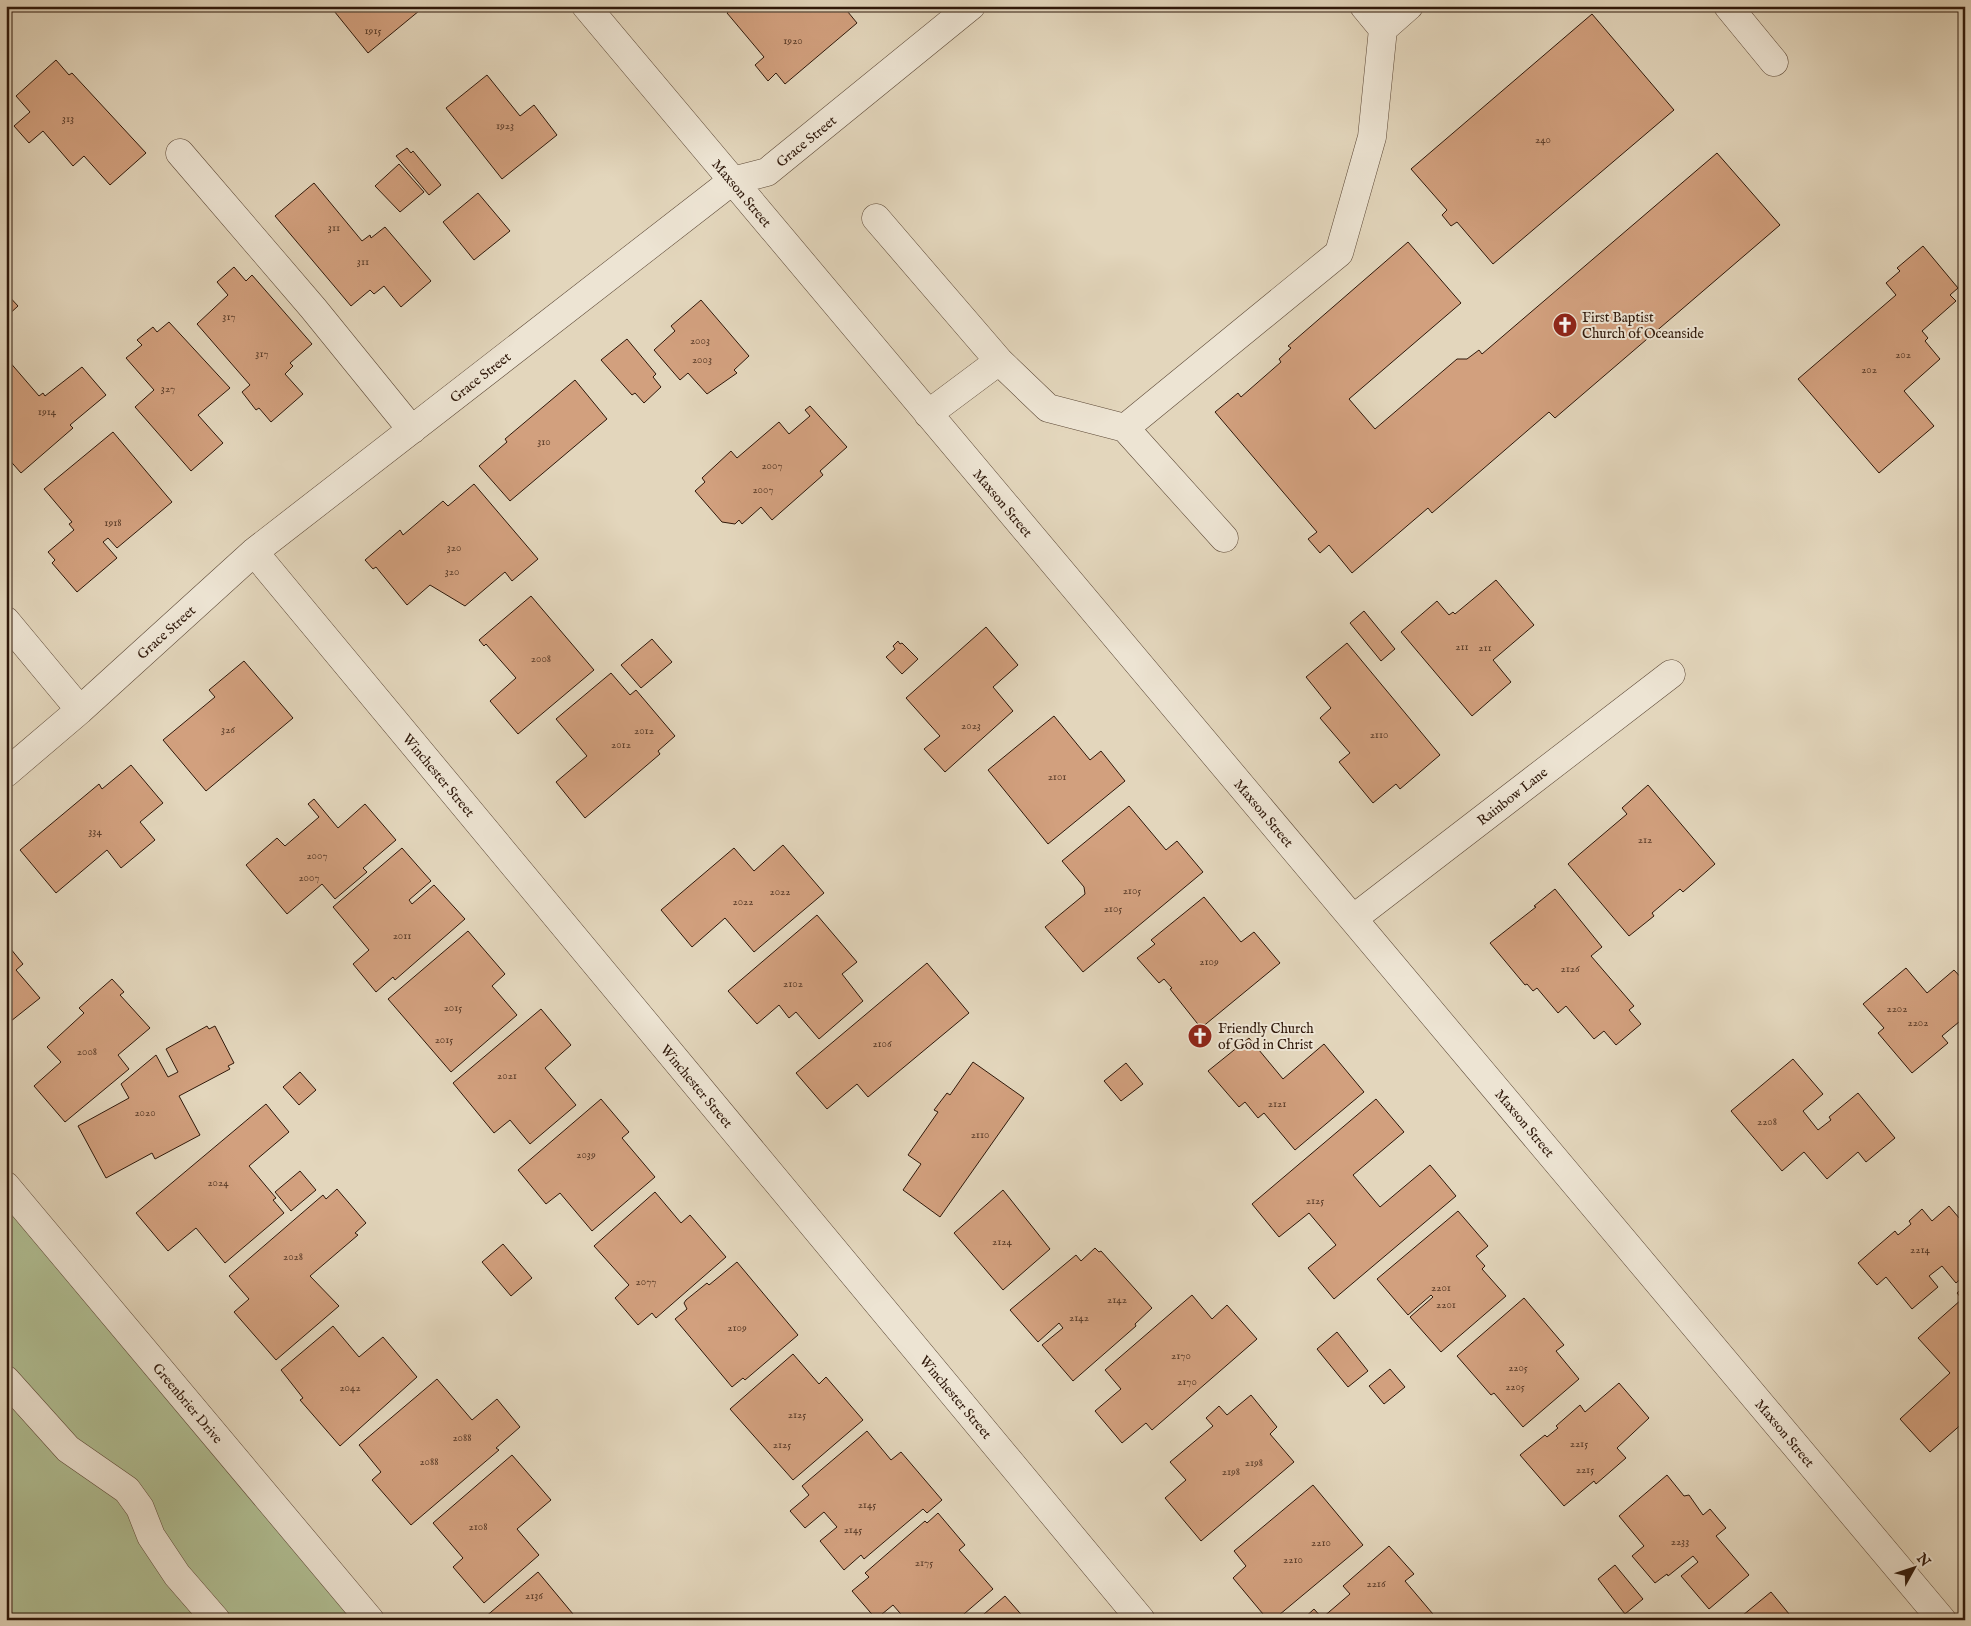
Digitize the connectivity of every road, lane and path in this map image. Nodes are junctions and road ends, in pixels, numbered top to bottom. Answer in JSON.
{"nodes":[{"id":1,"x":586,"y":6,"type":"edge"},
{"id":2,"x":971,"y":6,"type":"edge"},
{"id":3,"x":1364,"y":6,"type":"edge"},
{"id":4,"x":1409,"y":6,"type":"edge"},
{"id":5,"x":1728,"y":6,"type":"edge"},
{"id":6,"x":1383,"y":29,"type":"junction"},
{"id":7,"x":1774,"y":62,"type":"dead end"},
{"id":8,"x":180,"y":153,"type":"dead end"},
{"id":9,"x":732,"y":181,"type":"junction"},
{"id":10,"x":876,"y":218,"type":"dead end"},
{"id":11,"x":998,"y":361,"type":"junction"},
{"id":12,"x":928,"y":414,"type":"junction"},
{"id":13,"x":1125,"y":428,"type":"junction"},
{"id":14,"x":412,"y":430,"type":"junction"},
{"id":15,"x":1224,"y":538,"type":"dead end"},
{"id":16,"x":254,"y":552,"type":"junction"},
{"id":17,"x":6,"y":621,"type":"edge"},
{"id":18,"x":1670,"y":674,"type":"dead end"},
{"id":19,"x":80,"y":710,"type":"junction"},
{"id":20,"x":6,"y":773,"type":"edge"},
{"id":21,"x":1354,"y":918,"type":"junction"},
{"id":22,"x":6,"y":1186,"type":"edge"},
{"id":23,"x":6,"y":1380,"type":"edge"},
{"id":24,"x":216,"y":1620,"type":"edge"},
{"id":25,"x":370,"y":1620,"type":"edge"},
{"id":26,"x":1141,"y":1620,"type":"edge"},
{"id":27,"x":1942,"y":1620,"type":"edge"}],
"edges":[{"from":1,"to":9,"type":"street","name":"Maxson Street"},
{"from":2,"to":9,"type":"street","name":"Grace Street"},
{"from":3,"to":6,"type":"street"},
{"from":4,"to":6,"type":"street"},
{"from":5,"to":7,"type":"street"},
{"from":6,"to":13,"type":"street"},
{"from":8,"to":14,"type":"street"},
{"from":9,"to":12,"type":"street","name":"Maxson Street"},
{"from":9,"to":14,"type":"street","name":"Grace Street"},
{"from":10,"to":11,"type":"street"},
{"from":11,"to":12,"type":"street"},
{"from":11,"to":13,"type":"street"},
{"from":12,"to":21,"type":"street","name":"Maxson Street"},
{"from":13,"to":15,"type":"street"},
{"from":14,"to":16,"type":"street","name":"Grace Street"},
{"from":16,"to":19,"type":"street","name":"Grace Street"},
{"from":16,"to":26,"type":"street","name":"Winchester Street"},
{"from":17,"to":19,"type":"street"},
{"from":18,"to":21,"type":"street","name":"Rainbow Lane"},
{"from":19,"to":20,"type":"street","name":"Grace Street"},
{"from":21,"to":27,"type":"street","name":"Maxson Street"},
{"from":22,"to":25,"type":"street","name":"Greenbrier Drive"},
{"from":23,"to":24,"type":"street"}]}
